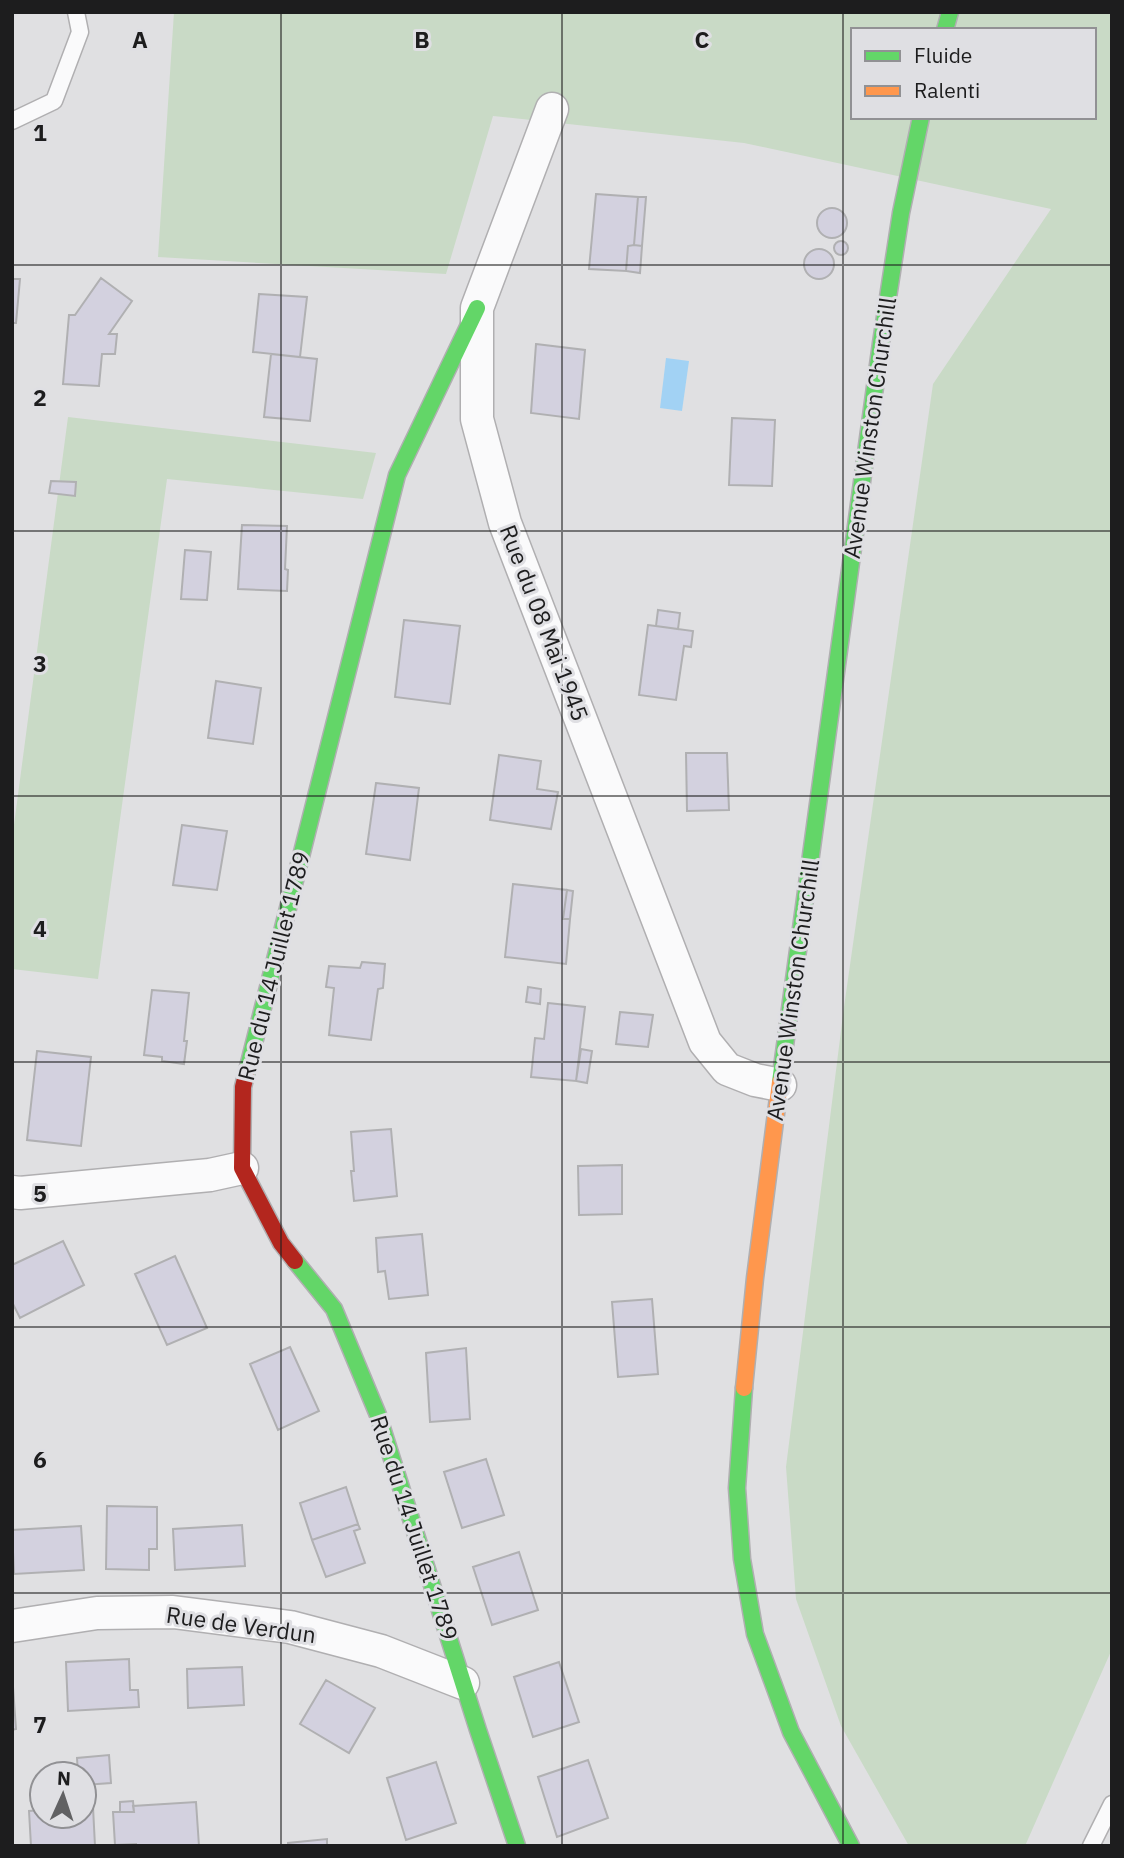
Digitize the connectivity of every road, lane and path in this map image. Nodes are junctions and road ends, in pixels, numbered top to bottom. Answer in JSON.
{"nodes":[{"id":1,"x":76,"y":12,"type":"edge"},
{"id":2,"x":552,"y":109,"type":"dead end"},
{"id":3,"x":921,"y":119,"type":"edge"},
{"id":4,"x":12,"y":121,"type":"edge"},
{"id":5,"x":477,"y":308,"type":"junction"},
{"id":6,"x":780,"y":1085,"type":"junction"},
{"id":7,"x":242,"y":1168,"type":"junction"},
{"id":8,"x":12,"y":1192,"type":"edge"},
{"id":9,"x":12,"y":1626,"type":"edge"},
{"id":10,"x":463,"y":1683,"type":"junction"},
{"id":11,"x":1112,"y":1804,"type":"edge"},
{"id":12,"x":517,"y":1846,"type":"edge"},
{"id":13,"x":851,"y":1846,"type":"edge"},
{"id":14,"x":1091,"y":1846,"type":"edge"}],
"edges":[{"from":1,"to":4,"type":"lane"},
{"from":2,"to":5,"type":"street","name":"Rue du 08 Mai 1945"},
{"from":3,"to":6,"type":"main road","name":"Avenue Winston Churchill"},
{"from":5,"to":6,"type":"street","name":"Rue du 08 Mai 1945"},
{"from":5,"to":7,"type":"main road","name":"Rue du 14 Juillet 1789"},
{"from":6,"to":13,"type":"main road","name":"Avenue Winston Churchill"},
{"from":7,"to":8,"type":"street"},
{"from":7,"to":10,"type":"main road","name":"Rue du 14 Juillet 1789"},
{"from":9,"to":10,"type":"street","name":"Rue de Verdun"},
{"from":10,"to":12,"type":"main road","name":"Rue du 14 Juillet 1789"},
{"from":11,"to":14,"type":"lane"}]}
